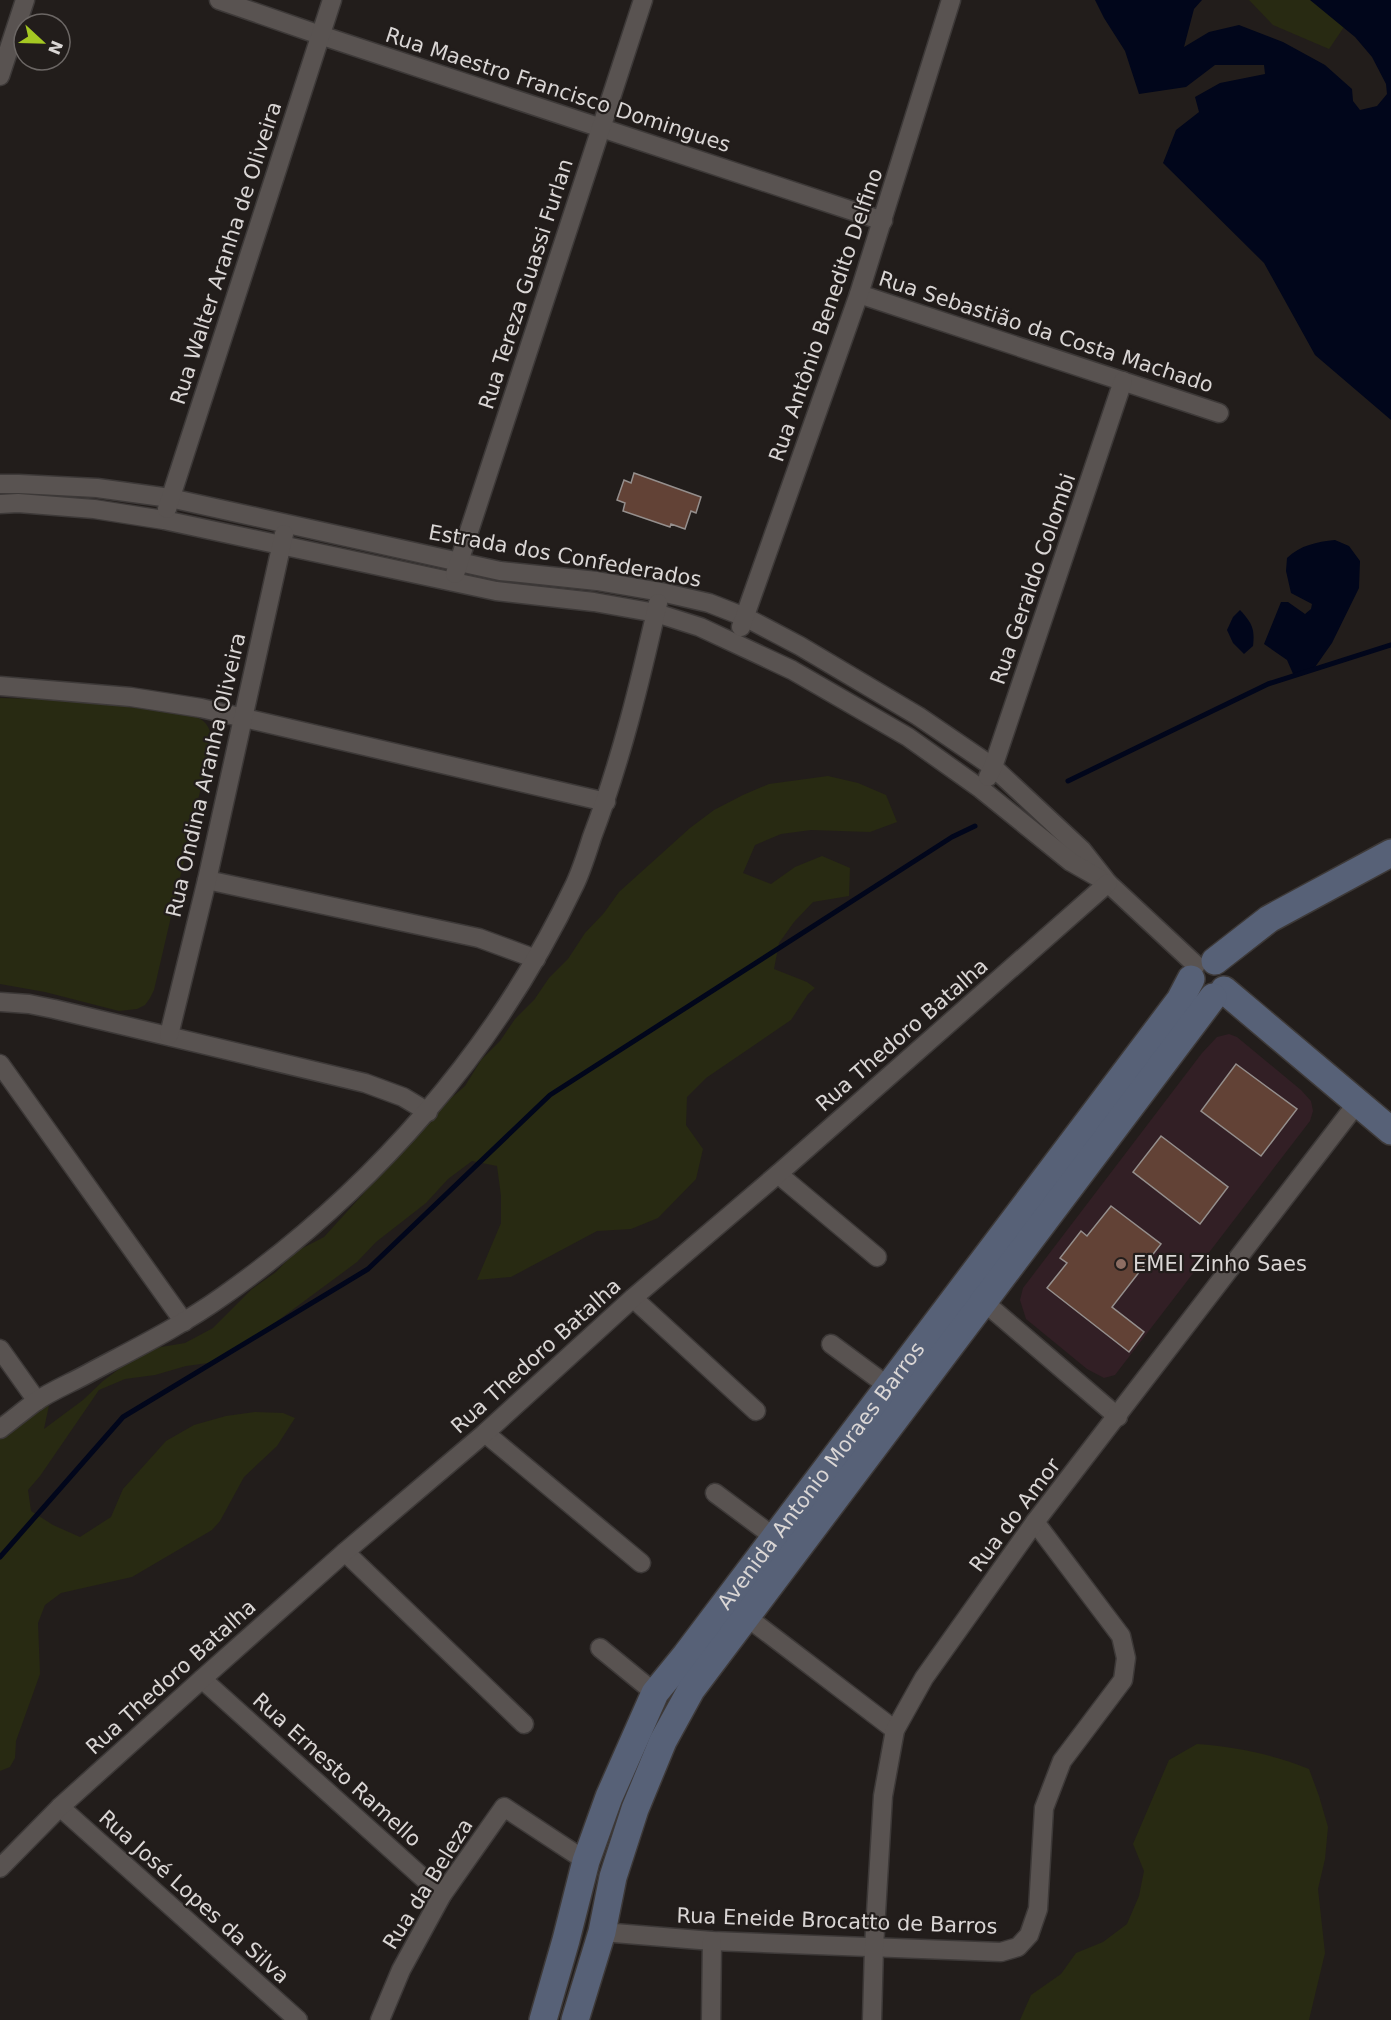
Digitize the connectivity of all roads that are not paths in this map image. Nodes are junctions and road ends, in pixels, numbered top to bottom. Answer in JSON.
{"nodes":[{"id":1,"x":25,"y":0,"type":"edge"},
{"id":2,"x":219,"y":0,"type":"edge"},
{"id":3,"x":332,"y":0,"type":"edge"},
{"id":4,"x":643,"y":0,"type":"edge"},
{"id":5,"x":951,"y":0,"type":"edge"},
{"id":6,"x":320,"y":35,"type":"junction"},
{"id":7,"x":0,"y":76,"type":"edge"},
{"id":8,"x":600,"y":128,"type":"junction"},
{"id":9,"x":883,"y":221,"type":"junction"},
{"id":10,"x":859,"y":294,"type":"junction"},
{"id":11,"x":1123,"y":381,"type":"junction"},
{"id":12,"x":1219,"y":412,"type":"dead end"},
{"id":13,"x":0,"y":484,"type":"edge"},
{"id":14,"x":170,"y":498,"type":"junction"},
{"id":15,"x":0,"y":504,"type":"edge"},
{"id":16,"x":164,"y":520,"type":"junction"},
{"id":17,"x":286,"y":524,"type":"junction"},
{"id":18,"x":282,"y":545,"type":"junction"},
{"id":19,"x":458,"y":562,"type":"junction"},
{"id":20,"x":453,"y":582,"type":"junction"},
{"id":21,"x":661,"y":592,"type":"junction"},
{"id":22,"x":656,"y":614,"type":"junction"},
{"id":23,"x":745,"y":617,"type":"junction"},
{"id":24,"x":736,"y":642,"type":"junction"},
{"id":25,"x":0,"y":686,"type":"edge"},
{"id":26,"x":242,"y":718,"type":"junction"},
{"id":27,"x":993,"y":768,"type":"junction"},
{"id":28,"x":981,"y":789,"type":"junction"},
{"id":29,"x":606,"y":802,"type":"junction"},
{"id":30,"x":1391,"y":853,"type":"edge"},
{"id":31,"x":207,"y":880,"type":"junction"},
{"id":32,"x":1108,"y":884,"type":"junction"},
{"id":33,"x":536,"y":960,"type":"junction"},
{"id":34,"x":1201,"y":968,"type":"junction"},
{"id":35,"x":1219,"y":993,"type":"junction"},
{"id":36,"x":0,"y":1002,"type":"edge"},
{"id":37,"x":169,"y":1035,"type":"junction"},
{"id":38,"x":0,"y":1064,"type":"edge"},
{"id":39,"x":1358,"y":1102,"type":"junction"},
{"id":40,"x":428,"y":1112,"type":"junction"},
{"id":41,"x":1391,"y":1131,"type":"edge"},
{"id":42,"x":778,"y":1174,"type":"junction"},
{"id":43,"x":877,"y":1257,"type":"dead end"},
{"id":44,"x":964,"y":1285,"type":"junction"},
{"id":45,"x":633,"y":1298,"type":"junction"},
{"id":46,"x":985,"y":1302,"type":"junction"},
{"id":47,"x":184,"y":1322,"type":"junction"},
{"id":48,"x":831,"y":1344,"type":"dead end"},
{"id":49,"x":0,"y":1349,"type":"edge"},
{"id":50,"x":888,"y":1386,"type":"junction"},
{"id":51,"x":37,"y":1401,"type":"junction"},
{"id":52,"x":909,"y":1402,"type":"junction"},
{"id":53,"x":756,"y":1411,"type":"dead end"},
{"id":54,"x":1118,"y":1417,"type":"junction"},
{"id":55,"x":0,"y":1429,"type":"edge"},
{"id":56,"x":485,"y":1433,"type":"junction"},
{"id":57,"x":715,"y":1493,"type":"dead end"},
{"id":58,"x":1035,"y":1522,"type":"junction"},
{"id":59,"x":774,"y":1537,"type":"junction"},
{"id":60,"x":345,"y":1552,"type":"junction"},
{"id":61,"x":641,"y":1563,"type":"dead end"},
{"id":62,"x":725,"y":1601,"type":"junction"},
{"id":63,"x":748,"y":1617,"type":"junction"},
{"id":64,"x":600,"y":1648,"type":"dead end"},
{"id":65,"x":202,"y":1679,"type":"junction"},
{"id":66,"x":655,"y":1693,"type":"junction"},
{"id":67,"x":524,"y":1724,"type":"dead end"},
{"id":68,"x":895,"y":1730,"type":"junction"},
{"id":69,"x":60,"y":1807,"type":"junction"},
{"id":70,"x":586,"y":1862,"type":"junction"},
{"id":71,"x":0,"y":1868,"type":"edge"},
{"id":72,"x":442,"y":1895,"type":"junction"},
{"id":73,"x":602,"y":1932,"type":"junction"},
{"id":74,"x":712,"y":1941,"type":"junction"},
{"id":75,"x":874,"y":1947,"type":"junction"},
{"id":76,"x":298,"y":2020,"type":"edge"},
{"id":77,"x":380,"y":2020,"type":"edge"},
{"id":78,"x":543,"y":2020,"type":"edge"},
{"id":79,"x":575,"y":2020,"type":"edge"},
{"id":80,"x":711,"y":2020,"type":"edge"},
{"id":81,"x":872,"y":2020,"type":"edge"}],
"edges":[{"from":1,"to":7,"type":"street"},
{"from":2,"to":6,"type":"street","name":"Rua Maestro Francisco Domingues"},
{"from":3,"to":6,"type":"street","name":"Rua Walter Aranha de Oliveira"},
{"from":4,"to":8,"type":"street","name":"Rua Tereza Guassi Furlan"},
{"from":5,"to":9,"type":"street","name":"Rua Antônio Benedito Delfino"},
{"from":6,"to":8,"type":"street","name":"Rua Maestro Francisco Domingues"},
{"from":6,"to":14,"type":"street","name":"Rua Walter Aranha de Oliveira"},
{"from":8,"to":9,"type":"street","name":"Rua Maestro Francisco Domingues"},
{"from":8,"to":19,"type":"street","name":"Rua Tereza Guassi Furlan"},
{"from":9,"to":10,"type":"street","name":"Rua Antônio Benedito Delfino"},
{"from":10,"to":11,"type":"street","name":"Rua Sebastião da Costa Machado"},
{"from":10,"to":23,"type":"street","name":"Rua Antônio Benedito Delfino"},
{"from":11,"to":12,"type":"street","name":"Rua Sebastião da Costa Machado"},
{"from":11,"to":27,"type":"street","name":"Rua Geraldo Colombi"},
{"from":13,"to":14,"type":"street","name":"Estrada dos Confederados"},
{"from":14,"to":16,"type":"street","name":"Rua Walter Aranha de Oliveira"},
{"from":14,"to":17,"type":"street","name":"Estrada dos Confederados"},
{"from":15,"to":16,"type":"street","name":"Estrada dos Confederados"},
{"from":16,"to":18,"type":"street","name":"Estrada dos Confederados"},
{"from":17,"to":18,"type":"street","name":"Rua Ondina Aranha Oliveira"},
{"from":17,"to":19,"type":"street","name":"Estrada dos Confederados"},
{"from":18,"to":20,"type":"street","name":"Estrada dos Confederados"},
{"from":18,"to":26,"type":"street","name":"Rua Ondina Aranha Oliveira"},
{"from":19,"to":20,"type":"street","name":"Rua Tereza Guassi Furlan"},
{"from":19,"to":21,"type":"street","name":"Estrada dos Confederados"},
{"from":20,"to":22,"type":"street","name":"Estrada dos Confederados"},
{"from":21,"to":22,"type":"street"},
{"from":21,"to":23,"type":"street","name":"Estrada dos Confederados"},
{"from":22,"to":24,"type":"street","name":"Estrada dos Confederados"},
{"from":22,"to":29,"type":"street"},
{"from":23,"to":24,"type":"street","name":"Rua Antônio Benedito Delfino"},
{"from":23,"to":27,"type":"street","name":"Estrada dos Confederados"},
{"from":24,"to":28,"type":"street","name":"Estrada dos Confederados"},
{"from":25,"to":26,"type":"street"},
{"from":26,"to":29,"type":"street"},
{"from":26,"to":31,"type":"street","name":"Rua Ondina Aranha Oliveira"},
{"from":27,"to":28,"type":"street","name":"Rua Geraldo Colombi"},
{"from":27,"to":32,"type":"street","name":"Estrada dos Confederados"},
{"from":28,"to":32,"type":"street","name":"Estrada dos Confederados"},
{"from":29,"to":33,"type":"street"},
{"from":30,"to":34,"type":"street"},
{"from":31,"to":33,"type":"street"},
{"from":31,"to":37,"type":"street","name":"Rua Ondina Aranha Oliveira"},
{"from":32,"to":34,"type":"street","name":"Estrada dos Confederados"},
{"from":32,"to":42,"type":"street","name":"Rua Thedoro Batalha"},
{"from":33,"to":40,"type":"street"},
{"from":34,"to":35,"type":"street"},
{"from":34,"to":44,"type":"street","name":"Avenida Antonio Moraes Barros"},
{"from":35,"to":39,"type":"street"},
{"from":35,"to":46,"type":"street","name":"Avenida Antonio Moraes Barros"},
{"from":36,"to":37,"type":"street"},
{"from":37,"to":40,"type":"street"},
{"from":38,"to":47,"type":"street"},
{"from":39,"to":41,"type":"street"},
{"from":39,"to":54,"type":"street","name":"Rua do Amor"},
{"from":40,"to":47,"type":"street"},
{"from":42,"to":43,"type":"street"},
{"from":42,"to":45,"type":"street","name":"Rua Thedoro Batalha"},
{"from":44,"to":46,"type":"street"},
{"from":44,"to":50,"type":"street","name":"Avenida Antonio Moraes Barros"},
{"from":45,"to":53,"type":"street"},
{"from":45,"to":56,"type":"street","name":"Rua Thedoro Batalha"},
{"from":46,"to":52,"type":"street","name":"Avenida Antonio Moraes Barros"},
{"from":46,"to":54,"type":"street"},
{"from":47,"to":51,"type":"street"},
{"from":48,"to":50,"type":"street"},
{"from":49,"to":51,"type":"street"},
{"from":50,"to":52,"type":"street"},
{"from":50,"to":59,"type":"street","name":"Avenida Antonio Moraes Barros"},
{"from":51,"to":55,"type":"street"},
{"from":52,"to":63,"type":"street","name":"Avenida Antonio Moraes Barros"},
{"from":54,"to":58,"type":"street","name":"Rua do Amor"},
{"from":56,"to":60,"type":"street","name":"Rua Thedoro Batalha"},
{"from":56,"to":61,"type":"street"},
{"from":57,"to":59,"type":"street"},
{"from":58,"to":68,"type":"street","name":"Rua do Amor"},
{"from":58,"to":75,"type":"street","name":"Rua Eneide Brocatto de Barros"},
{"from":59,"to":62,"type":"street","name":"Avenida Antonio Moraes Barros"},
{"from":60,"to":65,"type":"street","name":"Rua Thedoro Batalha"},
{"from":60,"to":67,"type":"street"},
{"from":62,"to":63,"type":"street"},
{"from":62,"to":66,"type":"street","name":"Avenida Antonio Moraes Barros"},
{"from":63,"to":68,"type":"street"},
{"from":63,"to":73,"type":"street","name":"Avenida Antonio Moraes Barros"},
{"from":64,"to":66,"type":"street"},
{"from":65,"to":69,"type":"street","name":"Rua Thedoro Batalha"},
{"from":65,"to":72,"type":"street","name":"Rua Ernesto Ramello"},
{"from":66,"to":70,"type":"street","name":"Avenida Antonio Moraes Barros"},
{"from":68,"to":75,"type":"street","name":"Rua do Amor"},
{"from":69,"to":71,"type":"street","name":"Rua Thedoro Batalha"},
{"from":69,"to":76,"type":"street","name":"Rua José Lopes da Silva"},
{"from":70,"to":72,"type":"street","name":"Rua da Beleza"},
{"from":70,"to":78,"type":"street","name":"Avenida Antonio Moraes Barros"},
{"from":72,"to":77,"type":"street","name":"Rua da Beleza"},
{"from":73,"to":74,"type":"street","name":"Rua Eneide Brocatto de Barros"},
{"from":73,"to":79,"type":"street","name":"Avenida Antonio Moraes Barros"},
{"from":74,"to":75,"type":"street","name":"Rua Eneide Brocatto de Barros"},
{"from":74,"to":80,"type":"street"},
{"from":75,"to":81,"type":"street","name":"Rua do Amor"}]}
